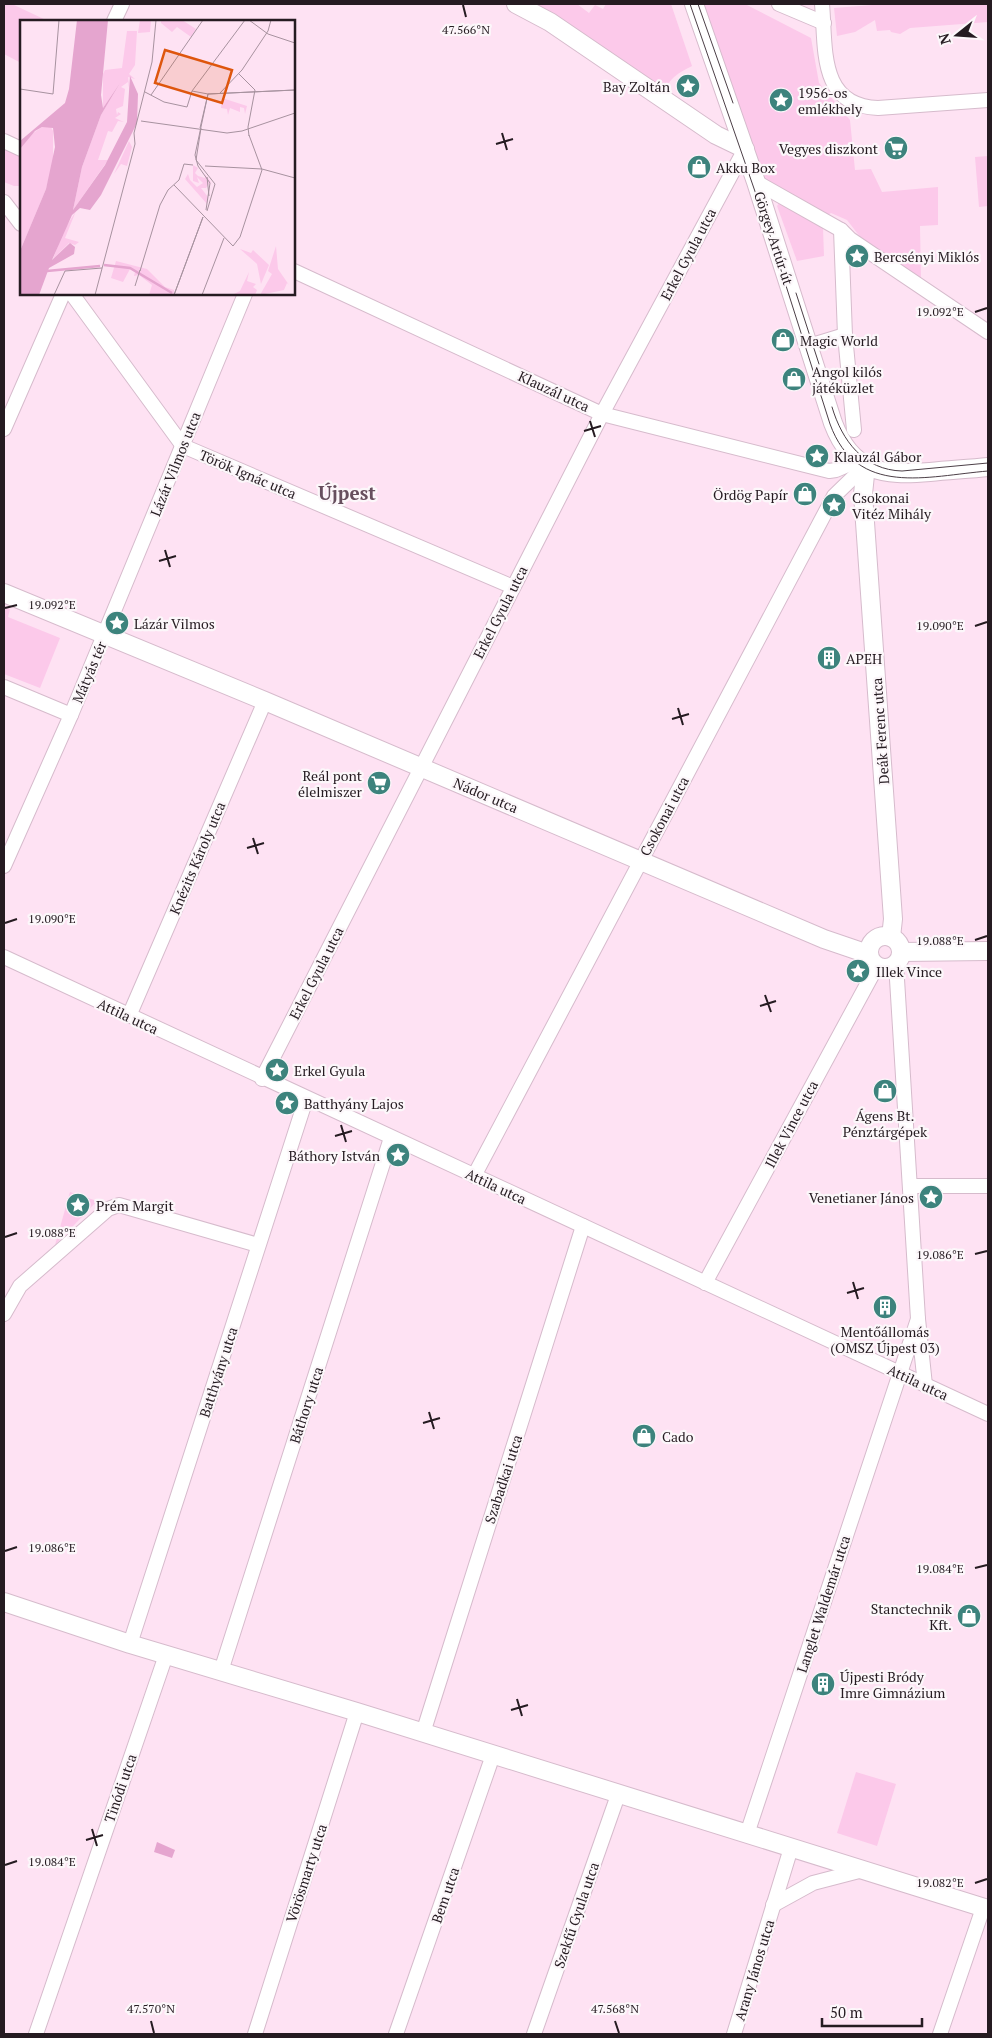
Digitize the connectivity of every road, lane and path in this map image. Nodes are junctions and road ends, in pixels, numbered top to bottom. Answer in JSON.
{"nodes":[{"id":1,"x":122,"y":4,"type":"edge"},
{"id":2,"x":516,"y":4,"type":"edge"},
{"id":3,"x":694,"y":4,"type":"edge"},
{"id":4,"x":779,"y":4,"type":"edge"},
{"id":5,"x":822,"y":4,"type":"edge"},
{"id":6,"x":114,"y":20,"type":"edge"},
{"id":7,"x":824,"y":23,"type":"junction"},
{"id":8,"x":988,"y":100,"type":"edge"},
{"id":9,"x":4,"y":141,"type":"edge"},
{"id":10,"x":20,"y":149,"type":"edge"},
{"id":11,"x":745,"y":149,"type":"junction"},
{"id":12,"x":756,"y":182,"type":"junction"},
{"id":13,"x":4,"y":202,"type":"edge"},
{"id":14,"x":20,"y":221,"type":"edge"},
{"id":15,"x":841,"y":230,"type":"junction"},
{"id":16,"x":295,"y":271,"type":"edge"},
{"id":17,"x":63,"y":295,"type":"edge"},
{"id":18,"x":73,"y":295,"type":"edge"},
{"id":19,"x":245,"y":295,"type":"edge"},
{"id":20,"x":988,"y":332,"type":"edge"},
{"id":21,"x":846,"y":335,"type":"junction"},
{"id":22,"x":810,"y":346,"type":"junction"},
{"id":23,"x":602,"y":414,"type":"junction"},
{"id":24,"x":4,"y":429,"type":"edge"},
{"id":25,"x":854,"y":430,"type":"dead end"},
{"id":26,"x":183,"y":446,"type":"junction"},
{"id":27,"x":862,"y":462,"type":"junction"},
{"id":28,"x":988,"y":467,"type":"edge"},
{"id":29,"x":829,"y":471,"type":"junction"},
{"id":30,"x":834,"y":496,"type":"junction"},
{"id":31,"x":513,"y":587,"type":"junction"},
{"id":32,"x":4,"y":593,"type":"edge"},
{"id":33,"x":104,"y":635,"type":"junction"},
{"id":34,"x":4,"y":687,"type":"edge"},
{"id":35,"x":265,"y":701,"type":"junction"},
{"id":36,"x":71,"y":715,"type":"junction"},
{"id":37,"x":422,"y":767,"type":"junction"},
{"id":38,"x":640,"y":861,"type":"junction"},
{"id":39,"x":4,"y":866,"type":"edge"},
{"id":40,"x":892,"y":937,"type":"junction"},
{"id":41,"x":988,"y":951,"type":"edge"},
{"id":42,"x":4,"y":958,"type":"edge"},
{"id":43,"x":899,"y":958,"type":"junction"},
{"id":44,"x":873,"y":960,"type":"junction"},
{"id":45,"x":128,"y":1016,"type":"junction"},
{"id":46,"x":262,"y":1079,"type":"junction"},
{"id":47,"x":306,"y":1099,"type":"junction"},
{"id":48,"x":391,"y":1138,"type":"junction"},
{"id":49,"x":474,"y":1176,"type":"junction"},
{"id":50,"x":911,"y":1186,"type":"junction"},
{"id":51,"x":988,"y":1186,"type":"edge"},
{"id":52,"x":583,"y":1226,"type":"junction"},
{"id":53,"x":258,"y":1245,"type":"junction"},
{"id":54,"x":705,"y":1283,"type":"junction"},
{"id":55,"x":4,"y":1314,"type":"edge"},
{"id":56,"x":918,"y":1319,"type":"junction"},
{"id":57,"x":899,"y":1373,"type":"junction"},
{"id":58,"x":925,"y":1385,"type":"junction"},
{"id":59,"x":988,"y":1414,"type":"edge"},
{"id":60,"x":4,"y":1602,"type":"edge"},
{"id":61,"x":130,"y":1644,"type":"junction"},
{"id":62,"x":166,"y":1655,"type":"junction"},
{"id":63,"x":221,"y":1671,"type":"junction"},
{"id":64,"x":357,"y":1712,"type":"junction"},
{"id":65,"x":422,"y":1733,"type":"junction"},
{"id":66,"x":493,"y":1755,"type":"junction"},
{"id":67,"x":618,"y":1795,"type":"junction"},
{"id":68,"x":747,"y":1834,"type":"junction"},
{"id":69,"x":791,"y":1848,"type":"junction"},
{"id":70,"x":863,"y":1870,"type":"junction"},
{"id":71,"x":774,"y":1905,"type":"junction"},
{"id":72,"x":986,"y":1909,"type":"edge"},
{"id":73,"x":36,"y":2034,"type":"edge"},
{"id":74,"x":255,"y":2034,"type":"edge"},
{"id":75,"x":396,"y":2034,"type":"edge"},
{"id":76,"x":534,"y":2034,"type":"edge"},
{"id":77,"x":734,"y":2034,"type":"edge"},
{"id":78,"x":940,"y":2034,"type":"edge"}],
"edges":[{"from":1,"to":6,"type":"street"},
{"from":2,"to":11,"type":"street"},
{"from":3,"to":11,"type":"street","name":"Görgey Artúr út"},
{"from":4,"to":7,"type":"street"},
{"from":5,"to":7,"type":"street"},
{"from":7,"to":8,"type":"street"},
{"from":9,"to":10,"type":"street"},
{"from":11,"to":12,"type":"street","name":"Görgey Artúr út"},
{"from":11,"to":23,"type":"street","name":"Erkel Gyula utca"},
{"from":12,"to":15,"type":"street"},
{"from":12,"to":22,"type":"street","name":"Görgey Artúr út"},
{"from":13,"to":14,"type":"street"},
{"from":15,"to":20,"type":"street"},
{"from":15,"to":21,"type":"street"},
{"from":16,"to":23,"type":"street","name":"Klauzál utca"},
{"from":17,"to":24,"type":"street"},
{"from":18,"to":26,"type":"street","name":"Török Ignác utca"},
{"from":19,"to":26,"type":"street","name":"Lázár Vilmos utca"},
{"from":21,"to":22,"type":"street"},
{"from":21,"to":25,"type":"street"},
{"from":22,"to":27,"type":"street","name":"Görgey Artúr út"},
{"from":23,"to":29,"type":"street","name":"Klauzál utca"},
{"from":23,"to":31,"type":"street","name":"Erkel Gyula utca"},
{"from":26,"to":31,"type":"street","name":"Török Ignác utca"},
{"from":26,"to":33,"type":"street","name":"Lázár Vilmos utca"},
{"from":27,"to":28,"type":"street"},
{"from":27,"to":29,"type":"street"},
{"from":27,"to":30,"type":"street","name":"Csokonai utca"},
{"from":27,"to":40,"type":"street","name":"Deák Ferenc utca"},
{"from":29,"to":30,"type":"street"},
{"from":30,"to":38,"type":"street","name":"Csokonai utca"},
{"from":31,"to":37,"type":"street","name":"Erkel Gyula utca"},
{"from":32,"to":33,"type":"street","name":"Mátyás tér"},
{"from":33,"to":35,"type":"street","name":"Nádor utca"},
{"from":33,"to":36,"type":"street","name":"Mátyás tér"},
{"from":34,"to":36,"type":"street","name":"Mátyás tér"},
{"from":35,"to":37,"type":"street","name":"Nádor utca"},
{"from":35,"to":45,"type":"street","name":"Knézits Károly utca"},
{"from":36,"to":39,"type":"street"},
{"from":37,"to":38,"type":"street","name":"Nádor utca"},
{"from":37,"to":46,"type":"street","name":"Erkel Gyula utca"},
{"from":38,"to":44,"type":"street","name":"Nádor utca"},
{"from":38,"to":49,"type":"street","name":"Csokonai utca"},
{"from":40,"to":43,"type":"street"},
{"from":40,"to":44,"type":"street"},
{"from":41,"to":43,"type":"street","name":"Nádor utca"},
{"from":42,"to":45,"type":"street","name":"Attila utca"},
{"from":43,"to":44,"type":"street","name":"Nádor utca"},
{"from":43,"to":50,"type":"street"},
{"from":44,"to":54,"type":"street","name":"Illek Vince utca"},
{"from":45,"to":46,"type":"street","name":"Attila utca"},
{"from":46,"to":47,"type":"street","name":"Attila utca"},
{"from":47,"to":48,"type":"street","name":"Attila utca"},
{"from":47,"to":53,"type":"street","name":"Batthyány utca"},
{"from":48,"to":49,"type":"street","name":"Attila utca"},
{"from":48,"to":63,"type":"street","name":"Báthory utca"},
{"from":49,"to":52,"type":"street","name":"Attila utca"},
{"from":50,"to":51,"type":"street"},
{"from":50,"to":56,"type":"street"},
{"from":52,"to":54,"type":"street","name":"Attila utca"},
{"from":52,"to":65,"type":"street","name":"Szabadkai utca"},
{"from":53,"to":55,"type":"street"},
{"from":53,"to":61,"type":"street","name":"Batthyány utca"},
{"from":54,"to":57,"type":"street","name":"Attila utca"},
{"from":56,"to":57,"type":"street"},
{"from":56,"to":58,"type":"street"},
{"from":57,"to":58,"type":"street","name":"Attila utca"},
{"from":57,"to":68,"type":"street","name":"Langlet Waldemár utca"},
{"from":58,"to":59,"type":"street","name":"Attila utca"},
{"from":60,"to":61,"type":"street"},
{"from":61,"to":62,"type":"street"},
{"from":62,"to":63,"type":"street"},
{"from":62,"to":73,"type":"street","name":"Tinódi utca"},
{"from":63,"to":64,"type":"street"},
{"from":64,"to":65,"type":"street"},
{"from":64,"to":74,"type":"street","name":"Vörösmarty utca"},
{"from":65,"to":66,"type":"street"},
{"from":66,"to":67,"type":"street"},
{"from":66,"to":75,"type":"street","name":"Bem utca"},
{"from":67,"to":68,"type":"street"},
{"from":67,"to":76,"type":"street","name":"Szekfű Gyula utca"},
{"from":68,"to":69,"type":"street"},
{"from":69,"to":70,"type":"street"},
{"from":69,"to":71,"type":"street","name":"Arany János utca"},
{"from":70,"to":71,"type":"street","name":"Arany János utca"},
{"from":70,"to":72,"type":"street"},
{"from":71,"to":77,"type":"street","name":"Arany János utca"},
{"from":72,"to":78,"type":"street"}]}
